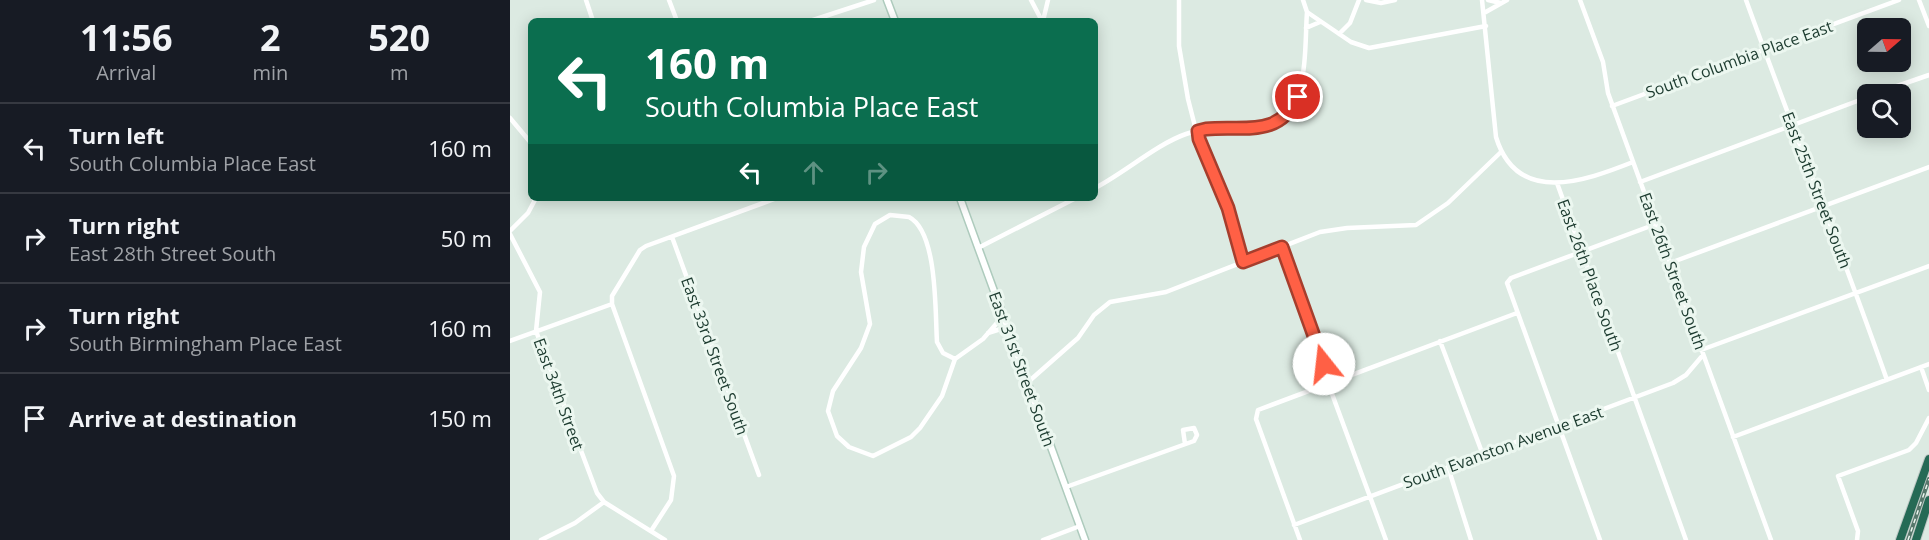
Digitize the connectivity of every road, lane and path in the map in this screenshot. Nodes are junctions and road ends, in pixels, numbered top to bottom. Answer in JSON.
{"nodes":[{"id":1,"x":586,"y":0,"type":"edge"},
{"id":2,"x":669,"y":0,"type":"edge"},
{"id":3,"x":871,"y":0,"type":"edge"},
{"id":4,"x":887,"y":0,"type":"edge"},
{"id":5,"x":1031,"y":0,"type":"edge"},
{"id":6,"x":1047,"y":0,"type":"edge"},
{"id":7,"x":1179,"y":0,"type":"edge"},
{"id":8,"x":1303,"y":0,"type":"edge"},
{"id":9,"x":1359,"y":0,"type":"edge"},
{"id":10,"x":1366,"y":0,"type":"edge"},
{"id":11,"x":1395,"y":0,"type":"edge"},
{"id":12,"x":1482,"y":0,"type":"edge"},
{"id":13,"x":1488,"y":0,"type":"edge"},
{"id":14,"x":1580,"y":0,"type":"edge"},
{"id":15,"x":1746,"y":0,"type":"edge"},
{"id":16,"x":1899,"y":0,"type":"edge"},
{"id":17,"x":1919,"y":0,"type":"edge"},
{"id":18,"x":1504,"y":1,"type":"edge"},
{"id":19,"x":1306,"y":12,"type":"junction"},
{"id":20,"x":1484,"y":13,"type":"junction"},
{"id":21,"x":592,"y":18,"type":"edge"},
{"id":22,"x":676,"y":18,"type":"edge"},
{"id":23,"x":819,"y":18,"type":"edge"},
{"id":24,"x":894,"y":18,"type":"edge"},
{"id":25,"x":1040,"y":18,"type":"edge"},
{"id":26,"x":1043,"y":18,"type":"edge"},
{"id":27,"x":1320,"y":22,"type":"junction"},
{"id":28,"x":1486,"y":26,"type":"junction"},
{"id":29,"x":1929,"y":26,"type":"edge"},
{"id":30,"x":1306,"y":28,"type":"junction"},
{"id":31,"x":1338,"y":34,"type":"junction"},
{"id":32,"x":1764,"y":49,"type":"junction"},
{"id":33,"x":1929,"y":75,"type":"edge"},
{"id":34,"x":1903,"y":84,"type":"edge"},
{"id":35,"x":1857,"y":101,"type":"edge"},
{"id":36,"x":1612,"y":106,"type":"junction"},
{"id":37,"x":510,"y":118,"type":"edge"},
{"id":38,"x":1791,"y":125,"type":"junction"},
{"id":39,"x":1198,"y":131,"type":"junction"},
{"id":40,"x":528,"y":139,"type":"edge"},
{"id":41,"x":1501,"y":152,"type":"junction"},
{"id":42,"x":1633,"y":162,"type":"junction"},
{"id":43,"x":1929,"y":167,"type":"edge"},
{"id":44,"x":1640,"y":182,"type":"junction"},
{"id":45,"x":1557,"y":183,"type":"junction"},
{"id":46,"x":1098,"y":185,"type":"edge"},
{"id":47,"x":534,"y":201,"type":"edge"},
{"id":48,"x":769,"y":201,"type":"edge"},
{"id":49,"x":961,"y":201,"type":"edge"},
{"id":50,"x":1070,"y":201,"type":"edge"},
{"id":51,"x":1824,"y":205,"type":"junction"},
{"id":52,"x":1656,"y":224,"type":"junction"},
{"id":53,"x":510,"y":232,"type":"edge"},
{"id":54,"x":672,"y":237,"type":"junction"},
{"id":55,"x":1282,"y":247,"type":"junction"},
{"id":56,"x":978,"y":248,"type":"junction"},
{"id":57,"x":1581,"y":252,"type":"junction"},
{"id":58,"x":1243,"y":262,"type":"junction"},
{"id":59,"x":1670,"y":263,"type":"junction"},
{"id":60,"x":1929,"y":266,"type":"edge"},
{"id":61,"x":1856,"y":293,"type":"junction"},
{"id":62,"x":612,"y":304,"type":"junction"},
{"id":63,"x":1517,"y":313,"type":"junction"},
{"id":64,"x":1003,"y":316,"type":"junction"},
{"id":65,"x":1007,"y":327,"type":"junction"},
{"id":66,"x":536,"y":331,"type":"junction"},
{"id":67,"x":988,"y":333,"type":"junction"},
{"id":68,"x":510,"y":340,"type":"edge"},
{"id":69,"x":1440,"y":341,"type":"junction"},
{"id":70,"x":1702,"y":352,"type":"junction"},
{"id":71,"x":955,"y":359,"type":"junction"},
{"id":72,"x":1929,"y":364,"type":"edge"},
{"id":73,"x":1921,"y":367,"type":"junction"},
{"id":74,"x":1887,"y":380,"type":"junction"},
{"id":75,"x":1027,"y":383,"type":"junction"},
{"id":76,"x":1328,"y":383,"type":"junction"},
{"id":77,"x":1929,"y":390,"type":"edge"},
{"id":78,"x":1634,"y":398,"type":"junction"},
{"id":79,"x":1929,"y":418,"type":"edge"},
{"id":80,"x":1559,"y":427,"type":"junction"},
{"id":81,"x":1733,"y":437,"type":"junction"},
{"id":82,"x":1185,"y":444,"type":"dead end"},
{"id":83,"x":1483,"y":455,"type":"junction"},
{"id":84,"x":1929,"y":459,"type":"edge"},
{"id":85,"x":1448,"y":467,"type":"junction"},
{"id":86,"x":759,"y":475,"type":"dead end"},
{"id":87,"x":1066,"y":487,"type":"junction"},
{"id":88,"x":1370,"y":497,"type":"junction"},
{"id":89,"x":1929,"y":500,"type":"edge"},
{"id":90,"x":604,"y":502,"type":"junction"},
{"id":91,"x":1294,"y":525,"type":"junction"},
{"id":92,"x":1080,"y":526,"type":"junction"},
{"id":93,"x":651,"y":531,"type":"junction"},
{"id":94,"x":1857,"y":539,"type":"edge"},
{"id":95,"x":541,"y":540,"type":"edge"},
{"id":96,"x":665,"y":540,"type":"edge"},
{"id":97,"x":1043,"y":540,"type":"edge"},
{"id":98,"x":1085,"y":540,"type":"edge"},
{"id":99,"x":1300,"y":540,"type":"edge"},
{"id":100,"x":1386,"y":540,"type":"edge"},
{"id":101,"x":1471,"y":540,"type":"edge"},
{"id":102,"x":1600,"y":540,"type":"edge"},
{"id":103,"x":1686,"y":540,"type":"edge"},
{"id":104,"x":1771,"y":540,"type":"edge"},
{"id":105,"x":1900,"y":540,"type":"edge"},
{"id":106,"x":1916,"y":540,"type":"edge"}],
"edges":[{"from":1,"to":21,"type":"street"},
{"from":2,"to":22,"type":"street"},
{"from":3,"to":23,"type":"street"},
{"from":4,"to":24,"type":"main road"},
{"from":5,"to":25,"type":"street"},
{"from":6,"to":26,"type":"street"},
{"from":7,"to":39,"type":"street"},
{"from":8,"to":19,"type":"street"},
{"from":9,"to":31,"type":"street"},
{"from":10,"to":11,"type":"street"},
{"from":12,"to":20,"type":"street"},
{"from":13,"to":18,"type":"street"},
{"from":14,"to":36,"type":"street","name":"East 26th Street South"},
{"from":15,"to":32,"type":"street","name":"East 25th Street South"},
{"from":16,"to":32,"type":"street","name":"South Columbia Place East"},
{"from":17,"to":29,"type":"street"},
{"from":18,"to":20,"type":"street"},
{"from":19,"to":27,"type":"street"},
{"from":19,"to":30,"type":"street"},
{"from":20,"to":28,"type":"street"},
{"from":27,"to":30,"type":"street"},
{"from":27,"to":31,"type":"street"},
{"from":28,"to":31,"type":"street"},
{"from":28,"to":41,"type":"street"},
{"from":30,"to":39,"type":"street"},
{"from":32,"to":36,"type":"street","name":"South Columbia Place East"},
{"from":32,"to":38,"type":"street","name":"East 25th Street South"},
{"from":33,"to":34,"type":"street"},
{"from":35,"to":38,"type":"street"},
{"from":36,"to":42,"type":"street","name":"East 26th Street South"},
{"from":37,"to":40,"type":"street"},
{"from":38,"to":44,"type":"street"},
{"from":38,"to":51,"type":"street","name":"East 25th Street South"},
{"from":39,"to":46,"type":"street"},
{"from":39,"to":58,"type":"street"},
{"from":41,"to":45,"type":"street","name":"East 26th Place South"},
{"from":41,"to":55,"type":"street"},
{"from":42,"to":44,"type":"street","name":"East 26th Street South"},
{"from":42,"to":45,"type":"street"},
{"from":43,"to":51,"type":"street"},
{"from":44,"to":52,"type":"street","name":"East 26th Street South"},
{"from":45,"to":57,"type":"street","name":"East 26th Place South"},
{"from":47,"to":53,"type":"street","name":"East 34th Street"},
{"from":48,"to":54,"type":"street"},
{"from":49,"to":56,"type":"main road","name":"East 31st Street South"},
{"from":50,"to":56,"type":"street"},
{"from":51,"to":59,"type":"street"},
{"from":51,"to":61,"type":"street","name":"East 25th Street South"},
{"from":52,"to":57,"type":"street"},
{"from":52,"to":59,"type":"street","name":"East 26th Street South"},
{"from":53,"to":66,"type":"street","name":"East 34th Street"},
{"from":54,"to":62,"type":"street"},
{"from":54,"to":86,"type":"street","name":"East 33rd Street South"},
{"from":55,"to":58,"type":"street"},
{"from":55,"to":76,"type":"street"},
{"from":56,"to":64,"type":"main road","name":"East 31st Street South"},
{"from":57,"to":63,"type":"street"},
{"from":57,"to":78,"type":"street","name":"East 26th Place South"},
{"from":58,"to":75,"type":"street"},
{"from":59,"to":70,"type":"street","name":"East 26th Street South"},
{"from":60,"to":61,"type":"street","name":"South Evanston Avenue East"},
{"from":61,"to":70,"type":"street","name":"South Evanston Avenue East"},
{"from":61,"to":74,"type":"street","name":"East 25th Street South"},
{"from":62,"to":66,"type":"street"},
{"from":62,"to":93,"type":"street"},
{"from":63,"to":69,"type":"street"},
{"from":63,"to":80,"type":"street"},
{"from":64,"to":65,"type":"main road","name":"East 31st Street South"},
{"from":64,"to":67,"type":"street"},
{"from":65,"to":67,"type":"street"},
{"from":65,"to":75,"type":"main road","name":"East 31st Street South"},
{"from":66,"to":68,"type":"street"},
{"from":66,"to":90,"type":"street","name":"East 34th Street"},
{"from":67,"to":71,"type":"street"},
{"from":69,"to":76,"type":"street"},
{"from":69,"to":83,"type":"street"},
{"from":70,"to":78,"type":"street","name":"South Evanston Avenue East"},
{"from":70,"to":81,"type":"street","name":"East 26th Street South"},
{"from":71,"to":71,"type":"street"},
{"from":72,"to":73,"type":"street"},
{"from":73,"to":74,"type":"street"},
{"from":73,"to":77,"type":"street"},
{"from":74,"to":81,"type":"street"},
{"from":75,"to":87,"type":"main road","name":"East 31st Street South"},
{"from":76,"to":88,"type":"street"},
{"from":76,"to":91,"type":"street"},
{"from":78,"to":80,"type":"street","name":"South Evanston Avenue East"},
{"from":78,"to":103,"type":"street","name":"East 26th Place South"},
{"from":79,"to":94,"type":"street"},
{"from":80,"to":83,"type":"street","name":"South Evanston Avenue East"},
{"from":80,"to":102,"type":"street"},
{"from":81,"to":104,"type":"street","name":"East 26th Street South"},
{"from":82,"to":87,"type":"street"},
{"from":83,"to":85,"type":"street","name":"South Evanston Avenue East"},
{"from":84,"to":105,"type":"highway"},
{"from":85,"to":88,"type":"street","name":"South Evanston Avenue East"},
{"from":85,"to":101,"type":"street"},
{"from":87,"to":92,"type":"main road","name":"East 31st Street South"},
{"from":88,"to":91,"type":"street","name":"South Evanston Avenue East"},
{"from":88,"to":100,"type":"street"},
{"from":89,"to":106,"type":"highway"},
{"from":90,"to":93,"type":"street","name":"East 34th Street"},
{"from":90,"to":95,"type":"street"},
{"from":91,"to":99,"type":"street"},
{"from":92,"to":97,"type":"street"},
{"from":92,"to":98,"type":"main road","name":"East 31st Street South"},
{"from":93,"to":96,"type":"street"}]}
